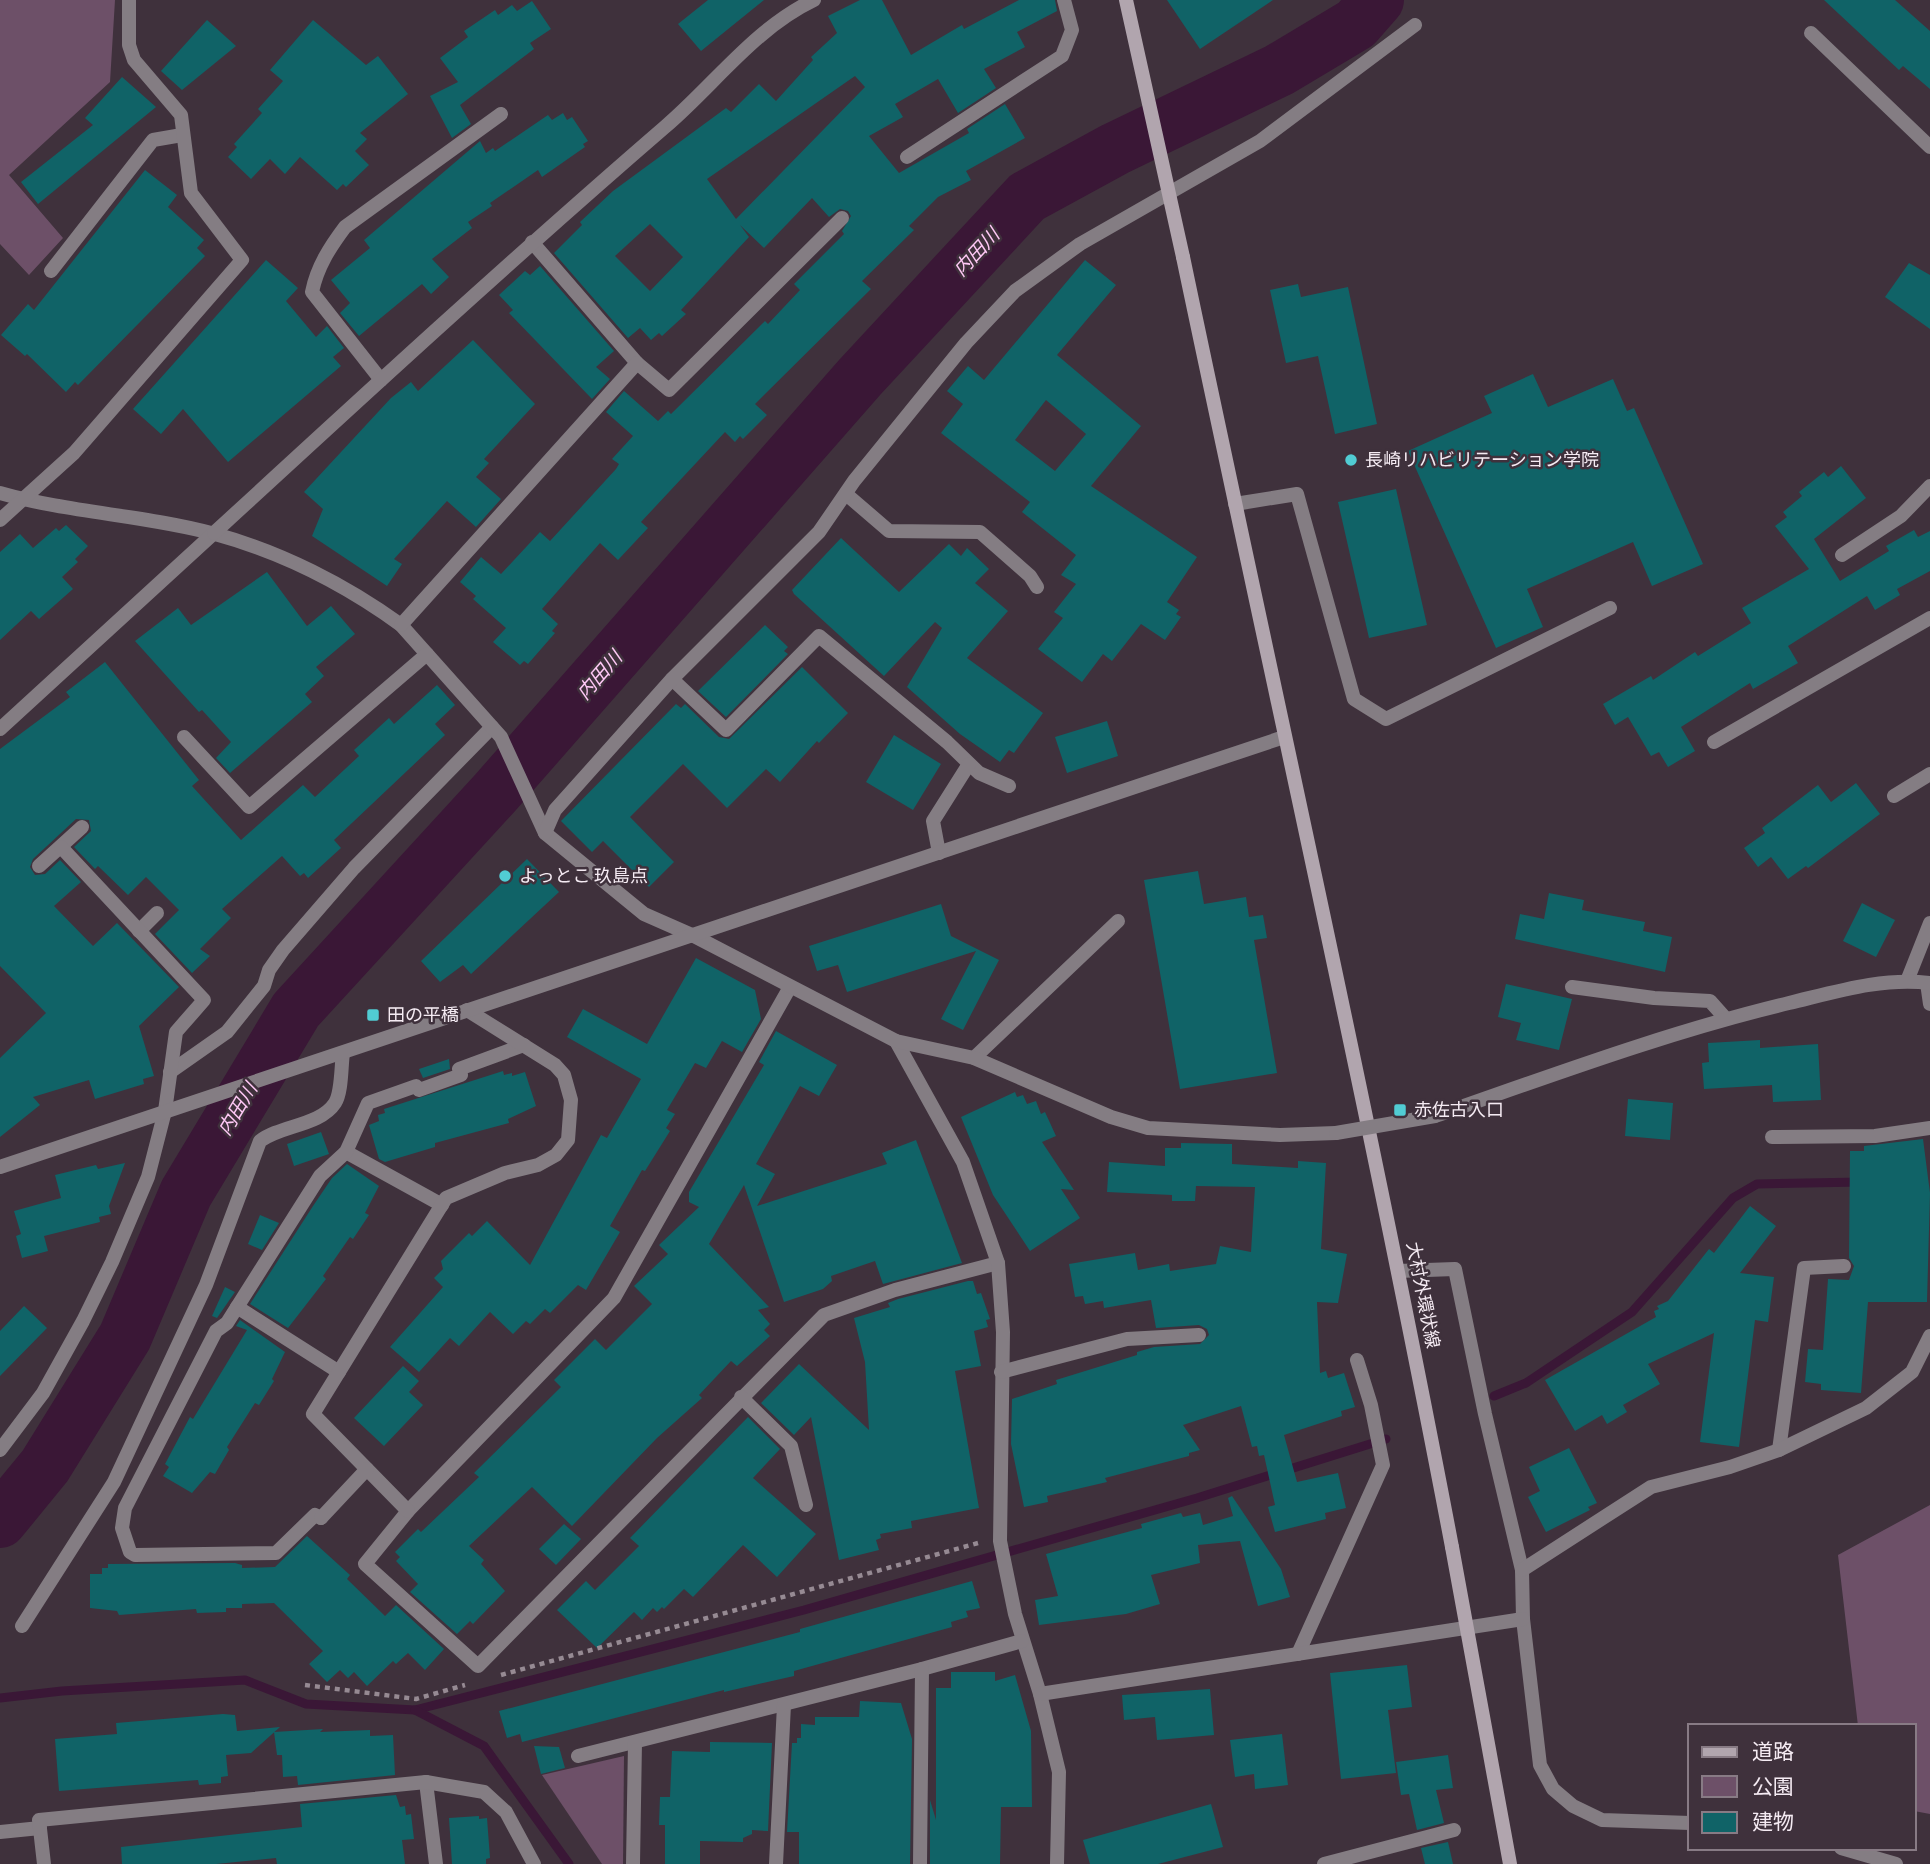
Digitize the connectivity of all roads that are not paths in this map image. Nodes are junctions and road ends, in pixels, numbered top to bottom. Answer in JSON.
{"nodes":[{"id":1,"x":129,"y":0,"type":"edge"},
{"id":2,"x":814,"y":0,"type":"edge"},
{"id":3,"x":1064,"y":0,"type":"edge"},
{"id":4,"x":1126,"y":0,"type":"edge"},
{"id":5,"x":1415,"y":25,"type":"dead end"},
{"id":6,"x":1811,"y":33,"type":"dead end"},
{"id":7,"x":501,"y":114,"type":"dead end"},
{"id":8,"x":183,"y":135,"type":"junction"},
{"id":9,"x":1930,"y":147,"type":"edge"},
{"id":10,"x":907,"y":157,"type":"dead end"},
{"id":11,"x":842,"y":218,"type":"dead end"},
{"id":12,"x":532,"y":242,"type":"junction"},
{"id":13,"x":51,"y":271,"type":"dead end"},
{"id":14,"x":637,"y":363,"type":"junction"},
{"id":15,"x":381,"y":380,"type":"junction"},
{"id":16,"x":1930,"y":486,"type":"edge"},
{"id":17,"x":0,"y":493,"type":"edge"},
{"id":18,"x":846,"y":494,"type":"junction"},
{"id":19,"x":22,"y":499,"type":"junction"},
{"id":20,"x":1235,"y":504,"type":"junction"},
{"id":21,"x":0,"y":520,"type":"edge"},
{"id":22,"x":214,"y":533,"type":"junction"},
{"id":23,"x":1842,"y":555,"type":"dead end"},
{"id":24,"x":1037,"y":587,"type":"dead end"},
{"id":25,"x":1610,"y":608,"type":"dead end"},
{"id":26,"x":1930,"y":618,"type":"edge"},
{"id":27,"x":401,"y":625,"type":"junction"},
{"id":28,"x":427,"y":654,"type":"junction"},
{"id":29,"x":673,"y":679,"type":"junction"},
{"id":30,"x":0,"y":729,"type":"edge"},
{"id":31,"x":497,"y":732,"type":"junction"},
{"id":32,"x":184,"y":737,"type":"dead end"},
{"id":33,"x":1284,"y":737,"type":"junction"},
{"id":34,"x":1714,"y":743,"type":"dead end"},
{"id":35,"x":969,"y":764,"type":"junction"},
{"id":36,"x":1930,"y":775,"type":"edge"},
{"id":37,"x":1009,"y":786,"type":"dead end"},
{"id":38,"x":1894,"y":796,"type":"dead end"},
{"id":39,"x":82,"y":827,"type":"dead end"},
{"id":40,"x":545,"y":833,"type":"junction"},
{"id":41,"x":61,"y":847,"type":"junction"},
{"id":42,"x":939,"y":853,"type":"junction"},
{"id":43,"x":39,"y":866,"type":"dead end"},
{"id":44,"x":157,"y":913,"type":"dead end"},
{"id":45,"x":1118,"y":921,"type":"dead end"},
{"id":46,"x":1930,"y":923,"type":"edge"},
{"id":47,"x":139,"y":931,"type":"junction"},
{"id":48,"x":694,"y":936,"type":"junction"},
{"id":49,"x":1908,"y":981,"type":"junction"},
{"id":50,"x":1929,"y":983,"type":"edge"},
{"id":51,"x":790,"y":987,"type":"junction"},
{"id":52,"x":1572,"y":987,"type":"dead end"},
{"id":53,"x":1930,"y":1004,"type":"edge"},
{"id":54,"x":467,"y":1010,"type":"junction"},
{"id":55,"x":1726,"y":1019,"type":"junction"},
{"id":56,"x":896,"y":1041,"type":"junction"},
{"id":57,"x":524,"y":1045,"type":"junction"},
{"id":58,"x":343,"y":1053,"type":"junction"},
{"id":59,"x":974,"y":1058,"type":"junction"},
{"id":60,"x":170,"y":1072,"type":"junction"},
{"id":61,"x":165,"y":1111,"type":"junction"},
{"id":62,"x":1930,"y":1128,"type":"edge"},
{"id":63,"x":1772,"y":1137,"type":"dead end"},
{"id":64,"x":346,"y":1152,"type":"junction"},
{"id":65,"x":0,"y":1167,"type":"edge"},
{"id":66,"x":442,"y":1205,"type":"junction"},
{"id":67,"x":998,"y":1263,"type":"junction"},
{"id":68,"x":1844,"y":1266,"type":"dead end"},
{"id":69,"x":1398,"y":1271,"type":"junction"},
{"id":70,"x":237,"y":1307,"type":"junction"},
{"id":71,"x":1199,"y":1335,"type":"dead end"},
{"id":72,"x":1930,"y":1336,"type":"edge"},
{"id":73,"x":1357,"y":1360,"type":"dead end"},
{"id":74,"x":339,"y":1372,"type":"junction"},
{"id":75,"x":1002,"y":1372,"type":"junction"},
{"id":76,"x":741,"y":1397,"type":"junction"},
{"id":77,"x":0,"y":1450,"type":"edge"},
{"id":78,"x":1779,"y":1450,"type":"junction"},
{"id":79,"x":368,"y":1469,"type":"junction"},
{"id":80,"x":806,"y":1504,"type":"dead end"},
{"id":81,"x":408,"y":1511,"type":"junction"},
{"id":82,"x":1522,"y":1570,"type":"junction"},
{"id":83,"x":1523,"y":1619,"type":"junction"},
{"id":84,"x":22,"y":1626,"type":"dead end"},
{"id":85,"x":1022,"y":1641,"type":"junction"},
{"id":86,"x":1298,"y":1654,"type":"junction"},
{"id":87,"x":922,"y":1669,"type":"junction"},
{"id":88,"x":1040,"y":1694,"type":"junction"},
{"id":89,"x":784,"y":1705,"type":"junction"},
{"id":90,"x":635,"y":1742,"type":"junction"},
{"id":91,"x":578,"y":1756,"type":"dead end"},
{"id":92,"x":426,"y":1782,"type":"junction"},
{"id":93,"x":1688,"y":1823,"type":"edge"},
{"id":94,"x":40,"y":1828,"type":"junction"},
{"id":95,"x":1454,"y":1830,"type":"dead end"},
{"id":96,"x":0,"y":1832,"type":"edge"},
{"id":97,"x":1848,"y":1850,"type":"edge"},
{"id":98,"x":44,"y":1864,"type":"edge"},
{"id":99,"x":436,"y":1864,"type":"edge"},
{"id":100,"x":534,"y":1864,"type":"edge"},
{"id":101,"x":633,"y":1864,"type":"edge"},
{"id":102,"x":776,"y":1864,"type":"edge"},
{"id":103,"x":920,"y":1864,"type":"edge"},
{"id":104,"x":1056,"y":1864,"type":"edge"},
{"id":105,"x":1325,"y":1864,"type":"edge"},
{"id":106,"x":1510,"y":1864,"type":"edge"},
{"id":107,"x":1896,"y":1864,"type":"edge"}],
"edges":[{"from":1,"to":8,"type":"street"},
{"from":2,"to":12,"type":"street"},
{"from":3,"to":10,"type":"street"},
{"from":4,"to":20,"type":"main road","name":"大村外環状線","bridge":true},
{"from":5,"to":18,"type":"street"},
{"from":6,"to":9,"type":"street"},
{"from":7,"to":15,"type":"street"},
{"from":8,"to":13,"type":"street"},
{"from":8,"to":19,"type":"street"},
{"from":11,"to":14,"type":"street"},
{"from":12,"to":14,"type":"street"},
{"from":12,"to":15,"type":"street"},
{"from":14,"to":27,"type":"street"},
{"from":15,"to":22,"type":"street"},
{"from":16,"to":23,"type":"street"},
{"from":17,"to":19,"type":"street"},
{"from":18,"to":24,"type":"street"},
{"from":18,"to":29,"type":"street"},
{"from":19,"to":21,"type":"street"},
{"from":19,"to":22,"type":"street"},
{"from":20,"to":25,"type":"street"},
{"from":20,"to":33,"type":"main road","name":"大村外環状線"},
{"from":22,"to":27,"type":"street"},
{"from":22,"to":30,"type":"street"},
{"from":26,"to":34,"type":"street"},
{"from":27,"to":28,"type":"street"},
{"from":28,"to":31,"type":"street"},
{"from":28,"to":32,"type":"street"},
{"from":29,"to":35,"type":"street"},
{"from":29,"to":40,"type":"street"},
{"from":31,"to":40,"type":"street"},
{"from":31,"to":60,"type":"street"},
{"from":33,"to":42,"type":"street"},
{"from":33,"to":69,"type":"main road","name":"大村外環状線"},
{"from":35,"to":37,"type":"street"},
{"from":35,"to":42,"type":"street"},
{"from":36,"to":38,"type":"street"},
{"from":39,"to":41,"type":"street"},
{"from":40,"to":48,"type":"street"},
{"from":41,"to":43,"type":"street"},
{"from":41,"to":47,"type":"street"},
{"from":42,"to":48,"type":"street"},
{"from":44,"to":47,"type":"street"},
{"from":45,"to":59,"type":"street"},
{"from":46,"to":49,"type":"street"},
{"from":47,"to":60,"type":"street"},
{"from":48,"to":51,"type":"street"},
{"from":48,"to":54,"type":"street"},
{"from":49,"to":50,"type":"street"},
{"from":49,"to":55,"type":"street"},
{"from":50,"to":53,"type":"street"},
{"from":51,"to":56,"type":"street"},
{"from":51,"to":81,"type":"street"},
{"from":52,"to":55,"type":"street"},
{"from":54,"to":57,"type":"street"},
{"from":54,"to":58,"type":"street"},
{"from":55,"to":59,"type":"street","bridge":true},
{"from":56,"to":59,"type":"street"},
{"from":56,"to":67,"type":"street"},
{"from":57,"to":64,"type":"street"},
{"from":57,"to":66,"type":"street"},
{"from":58,"to":61,"type":"street"},
{"from":58,"to":84,"type":"street"},
{"from":60,"to":61,"type":"street"},
{"from":61,"to":65,"type":"street"},
{"from":61,"to":77,"type":"street"},
{"from":62,"to":63,"type":"street"},
{"from":64,"to":66,"type":"street"},
{"from":64,"to":70,"type":"street"},
{"from":66,"to":74,"type":"street"},
{"from":67,"to":75,"type":"street"},
{"from":67,"to":76,"type":"street"},
{"from":68,"to":78,"type":"street"},
{"from":69,"to":82,"type":"street"},
{"from":69,"to":106,"type":"main road","name":"大村外環状線","bridge":true},
{"from":70,"to":74,"type":"street"},
{"from":70,"to":79,"type":"street"},
{"from":71,"to":75,"type":"street"},
{"from":72,"to":78,"type":"street"},
{"from":73,"to":86,"type":"street"},
{"from":74,"to":79,"type":"street"},
{"from":75,"to":85,"type":"street"},
{"from":76,"to":80,"type":"street"},
{"from":76,"to":81,"type":"street"},
{"from":78,"to":82,"type":"street"},
{"from":79,"to":81,"type":"street"},
{"from":82,"to":83,"type":"street"},
{"from":83,"to":86,"type":"street"},
{"from":83,"to":93,"type":"street"},
{"from":85,"to":87,"type":"street"},
{"from":85,"to":88,"type":"street"},
{"from":86,"to":88,"type":"street"},
{"from":87,"to":89,"type":"street"},
{"from":87,"to":103,"type":"street"},
{"from":88,"to":104,"type":"street"},
{"from":89,"to":90,"type":"street"},
{"from":89,"to":102,"type":"street"},
{"from":90,"to":91,"type":"street"},
{"from":90,"to":101,"type":"street"},
{"from":92,"to":94,"type":"street"},
{"from":92,"to":99,"type":"street"},
{"from":92,"to":100,"type":"street"},
{"from":94,"to":96,"type":"street"},
{"from":94,"to":98,"type":"street"},
{"from":95,"to":105,"type":"street"},
{"from":97,"to":107,"type":"street"}]}
